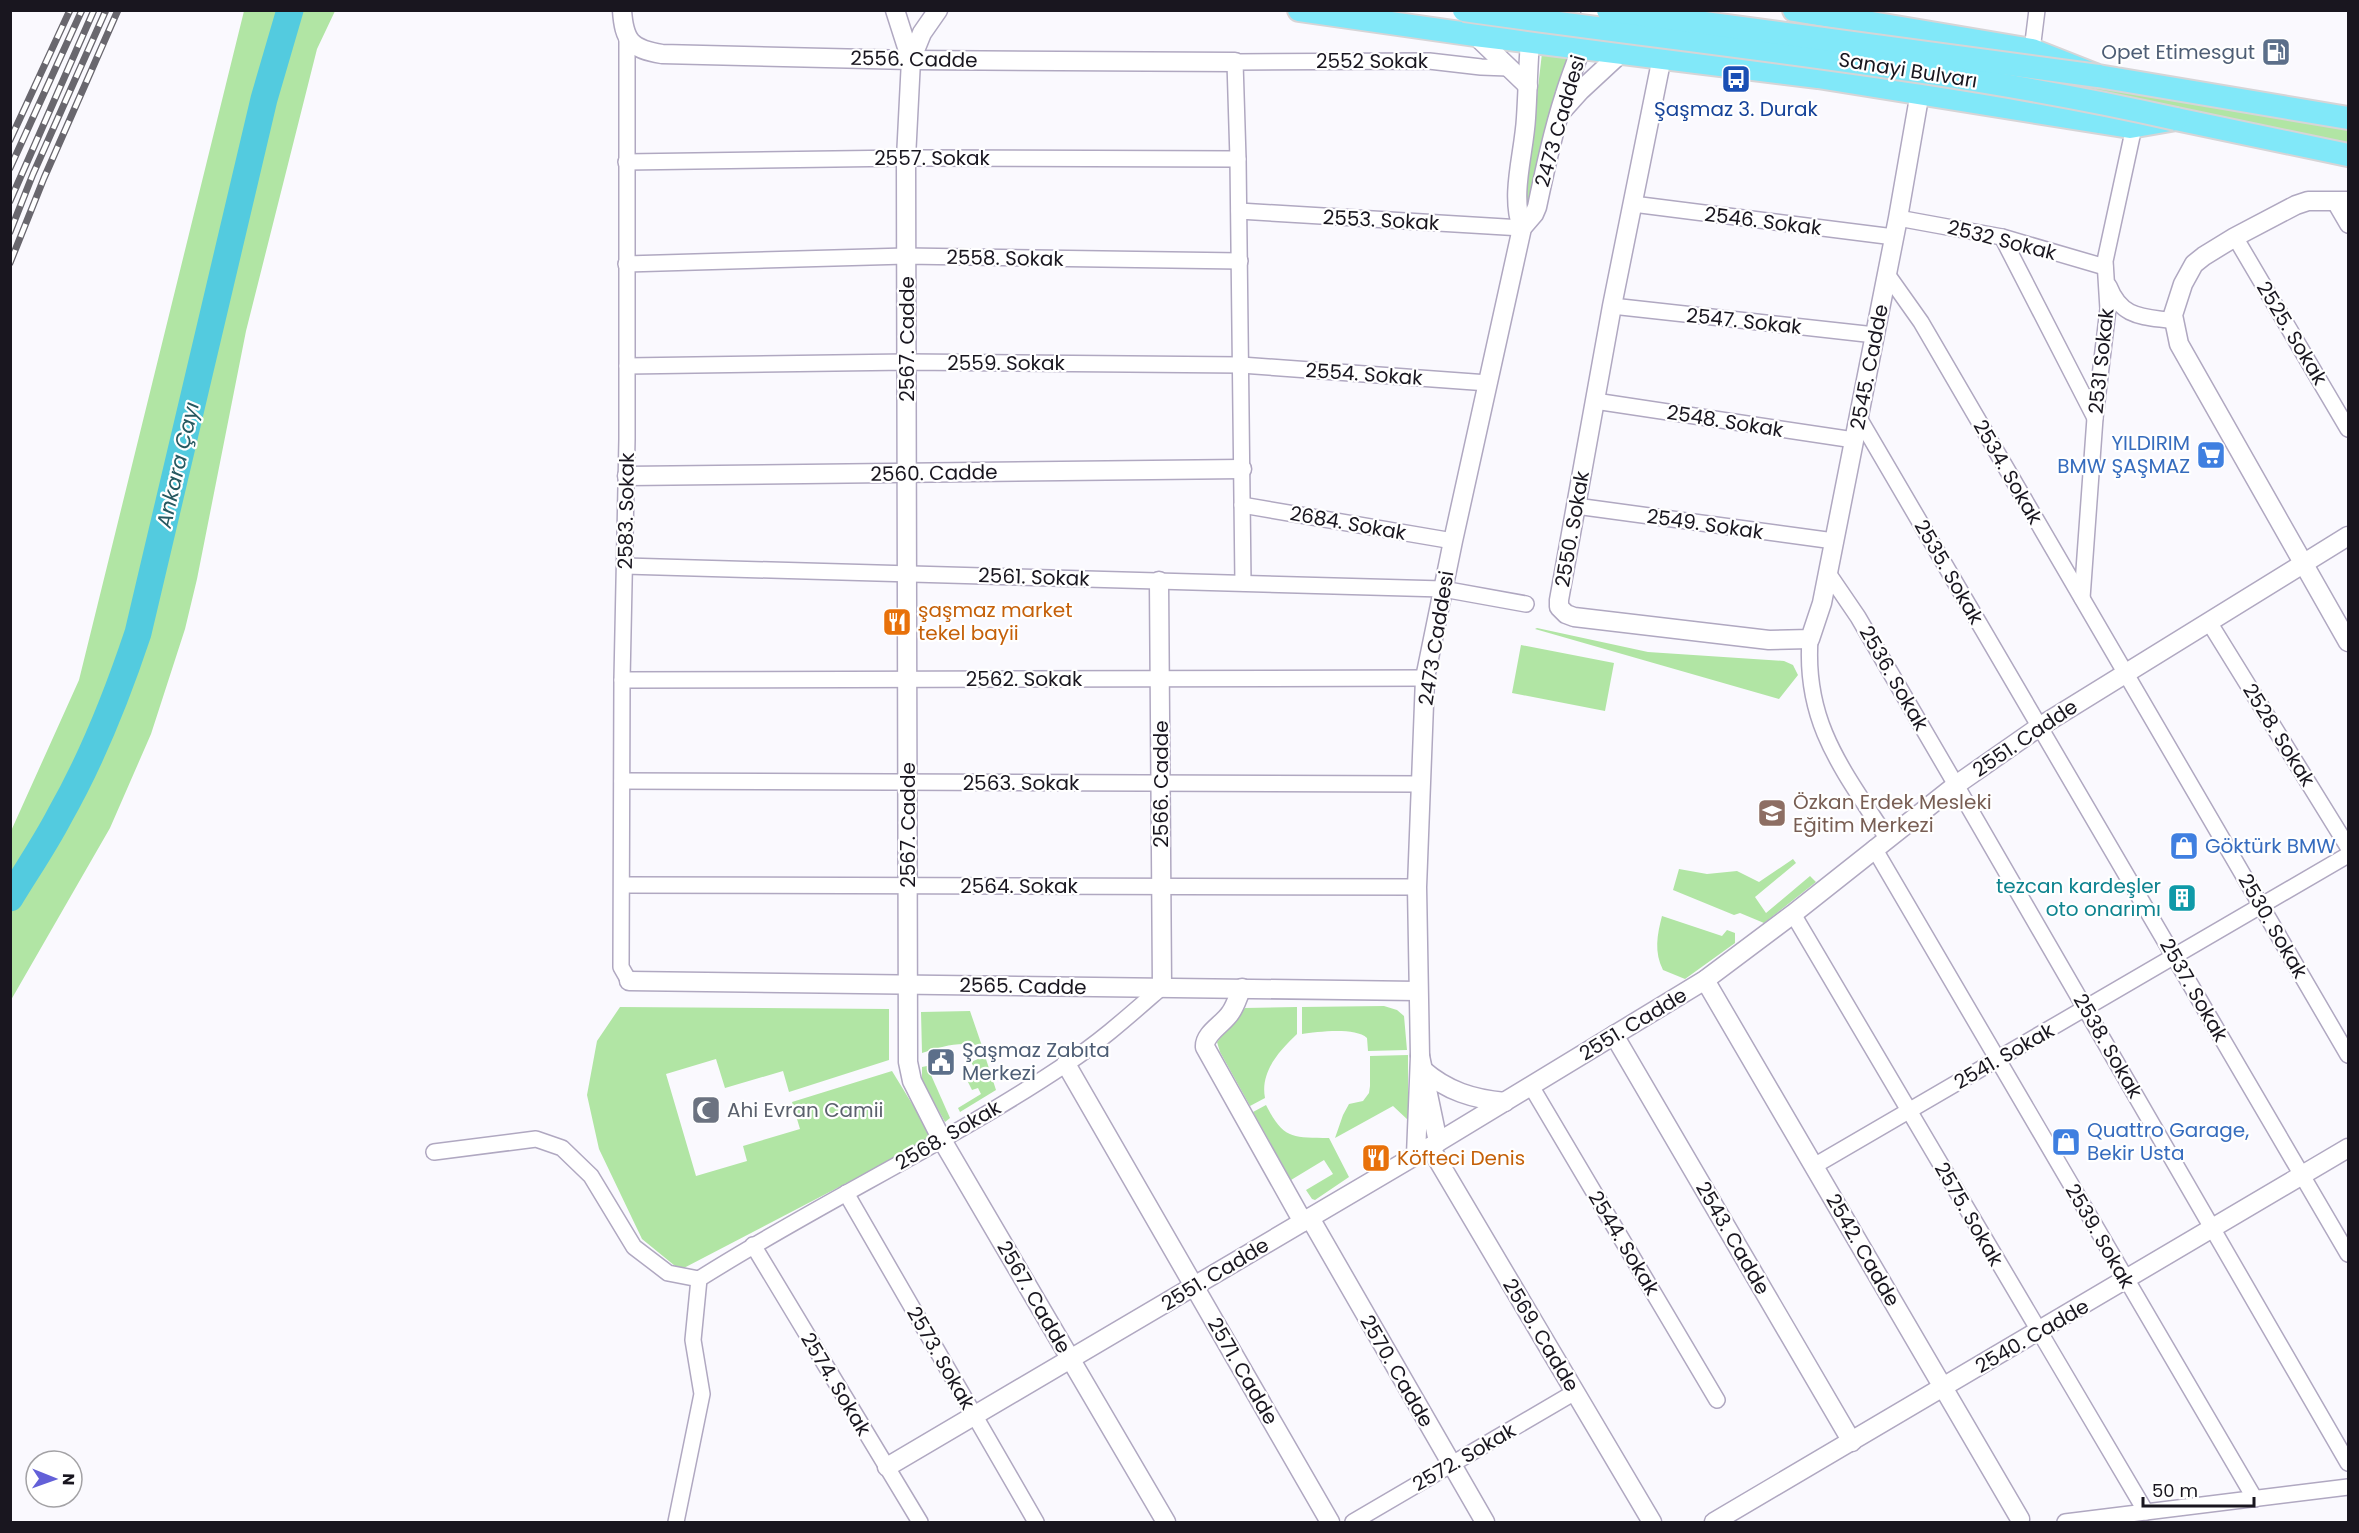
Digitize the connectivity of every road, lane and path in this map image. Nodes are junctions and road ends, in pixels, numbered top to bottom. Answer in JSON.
{"nodes":[{"id":1,"x":621,"y":10,"type":"edge"},
{"id":2,"x":896,"y":10,"type":"edge"},
{"id":3,"x":938,"y":10,"type":"edge"},
{"id":4,"x":1299,"y":10,"type":"edge"},
{"id":5,"x":1464,"y":10,"type":"edge"},
{"id":6,"x":1489,"y":10,"type":"edge"},
{"id":7,"x":1533,"y":10,"type":"edge"},
{"id":8,"x":1591,"y":10,"type":"edge"},
{"id":9,"x":1608,"y":10,"type":"edge"},
{"id":10,"x":1650,"y":10,"type":"edge"},
{"id":11,"x":1794,"y":10,"type":"edge"},
{"id":12,"x":2037,"y":10,"type":"edge"},
{"id":13,"x":1469,"y":34,"type":"junction"},
{"id":14,"x":627,"y":38,"type":"junction"},
{"id":15,"x":1530,"y":41,"type":"junction"},
{"id":16,"x":1581,"y":48,"type":"junction"},
{"id":17,"x":2032,"y":50,"type":"junction"},
{"id":18,"x":1621,"y":53,"type":"junction"},
{"id":19,"x":1662,"y":57,"type":"junction"},
{"id":20,"x":911,"y":60,"type":"junction"},
{"id":21,"x":1235,"y":62,"type":"junction"},
{"id":22,"x":1508,"y":68,"type":"junction"},
{"id":23,"x":2098,"y":76,"type":"junction"},
{"id":24,"x":1528,"y":86,"type":"junction"},
{"id":25,"x":1920,"y":92,"type":"junction"},
{"id":26,"x":1559,"y":115,"type":"junction"},
{"id":27,"x":2349,"y":118,"type":"edge"},
{"id":28,"x":2176,"y":120,"type":"junction"},
{"id":29,"x":2134,"y":127,"type":"junction"},
{"id":30,"x":2349,"y":155,"type":"edge"},
{"id":31,"x":906,"y":158,"type":"junction"},
{"id":32,"x":1239,"y":159,"type":"junction"},
{"id":33,"x":626,"y":162,"type":"junction"},
{"id":34,"x":2341,"y":201,"type":"edge"},
{"id":35,"x":1633,"y":204,"type":"junction"},
{"id":36,"x":1239,"y":211,"type":"junction"},
{"id":37,"x":1898,"y":218,"type":"junction"},
{"id":38,"x":2349,"y":225,"type":"edge"},
{"id":39,"x":1522,"y":228,"type":"junction"},
{"id":40,"x":1894,"y":237,"type":"junction"},
{"id":41,"x":2002,"y":237,"type":"junction"},
{"id":42,"x":2235,"y":237,"type":"junction"},
{"id":43,"x":906,"y":256,"type":"junction"},
{"id":44,"x":1240,"y":261,"type":"junction"},
{"id":45,"x":626,"y":264,"type":"junction"},
{"id":46,"x":2105,"y":271,"type":"junction"},
{"id":47,"x":1887,"y":274,"type":"junction"},
{"id":48,"x":1612,"y":306,"type":"junction"},
{"id":49,"x":2174,"y":321,"type":"junction"},
{"id":50,"x":1875,"y":335,"type":"junction"},
{"id":51,"x":907,"y":362,"type":"junction"},
{"id":52,"x":1240,"y":365,"type":"junction"},
{"id":53,"x":627,"y":366,"type":"junction"},
{"id":54,"x":1488,"y":383,"type":"junction"},
{"id":55,"x":1595,"y":401,"type":"junction"},
{"id":56,"x":1859,"y":418,"type":"junction"},
{"id":57,"x":2096,"y":418,"type":"junction"},
{"id":58,"x":2349,"y":429,"type":"edge"},
{"id":59,"x":1854,"y":440,"type":"junction"},
{"id":60,"x":1242,"y":469,"type":"junction"},
{"id":61,"x":907,"y":473,"type":"junction"},
{"id":62,"x":627,"y":476,"type":"junction"},
{"id":63,"x":1242,"y":505,"type":"junction"},
{"id":64,"x":1575,"y":506,"type":"junction"},
{"id":65,"x":2349,"y":536,"type":"edge"},
{"id":66,"x":1453,"y":541,"type":"junction"},
{"id":67,"x":1834,"y":541,"type":"junction"},
{"id":68,"x":2304,"y":564,"type":"junction"},
{"id":69,"x":625,"y":566,"type":"junction"},
{"id":70,"x":1828,"y":573,"type":"junction"},
{"id":71,"x":908,"y":574,"type":"junction"},
{"id":72,"x":1159,"y":581,"type":"junction"},
{"id":73,"x":1243,"y":583,"type":"junction"},
{"id":74,"x":1443,"y":588,"type":"junction"},
{"id":75,"x":2082,"y":598,"type":"junction"},
{"id":76,"x":1526,"y":604,"type":"dead end"},
{"id":77,"x":2209,"y":622,"type":"junction"},
{"id":78,"x":1810,"y":639,"type":"junction"},
{"id":79,"x":2349,"y":642,"type":"edge"},
{"id":80,"x":2125,"y":672,"type":"junction"},
{"id":81,"x":1425,"y":678,"type":"junction"},
{"id":82,"x":908,"y":679,"type":"junction"},
{"id":83,"x":1160,"y":679,"type":"junction"},
{"id":84,"x":622,"y":680,"type":"junction"},
{"id":85,"x":2039,"y":727,"type":"junction"},
{"id":86,"x":622,"y":781,"type":"junction"},
{"id":87,"x":908,"y":782,"type":"junction"},
{"id":88,"x":1161,"y":783,"type":"junction"},
{"id":89,"x":1421,"y":784,"type":"junction"},
{"id":90,"x":1956,"y":785,"type":"junction"},
{"id":91,"x":1880,"y":843,"type":"junction"},
{"id":92,"x":2349,"y":847,"type":"edge"},
{"id":93,"x":2349,"y":855,"type":"edge"},
{"id":94,"x":622,"y":885,"type":"junction"},
{"id":95,"x":909,"y":886,"type":"junction"},
{"id":96,"x":1162,"y":886,"type":"junction"},
{"id":97,"x":1417,"y":887,"type":"junction"},
{"id":98,"x":2261,"y":905,"type":"junction"},
{"id":99,"x":1793,"y":914,"type":"junction"},
{"id":100,"x":2174,"y":956,"type":"junction"},
{"id":101,"x":1705,"y":980,"type":"junction"},
{"id":102,"x":629,"y":981,"type":"joint"},
{"id":103,"x":909,"y":984,"type":"junction"},
{"id":104,"x":1162,"y":987,"type":"junction"},
{"id":105,"x":1242,"y":988,"type":"junction"},
{"id":106,"x":1418,"y":991,"type":"junction"},
{"id":107,"x":2085,"y":1008,"type":"junction"},
{"id":108,"x":1614,"y":1035,"type":"junction"},
{"id":109,"x":2349,"y":1055,"type":"edge"},
{"id":110,"x":1997,"y":1059,"type":"junction"},
{"id":111,"x":1421,"y":1063,"type":"junction"},
{"id":112,"x":1066,"y":1065,"type":"junction"},
{"id":113,"x":1531,"y":1086,"type":"junction"},
{"id":114,"x":1505,"y":1102,"type":"junction"},
{"id":115,"x":1909,"y":1111,"type":"junction"},
{"id":116,"x":942,"y":1140,"type":"junction"},
{"id":117,"x":1428,"y":1148,"type":"junction"},
{"id":118,"x":2349,"y":1148,"type":"edge"},
{"id":119,"x":434,"y":1152,"type":"dead end"},
{"id":120,"x":1814,"y":1166,"type":"junction"},
{"id":121,"x":2302,"y":1176,"type":"junction"},
{"id":122,"x":846,"y":1193,"type":"junction"},
{"id":123,"x":1306,"y":1220,"type":"junction"},
{"id":124,"x":2214,"y":1229,"type":"junction"},
{"id":125,"x":753,"y":1245,"type":"junction"},
{"id":126,"x":2349,"y":1254,"type":"edge"},
{"id":127,"x":699,"y":1279,"type":"junction"},
{"id":128,"x":2127,"y":1281,"type":"junction"},
{"id":129,"x":1194,"y":1286,"type":"junction"},
{"id":130,"x":2038,"y":1332,"type":"junction"},
{"id":131,"x":1070,"y":1360,"type":"junction"},
{"id":132,"x":1943,"y":1388,"type":"junction"},
{"id":133,"x":1575,"y":1392,"type":"junction"},
{"id":134,"x":1717,"y":1400,"type":"dead end"},
{"id":135,"x":975,"y":1416,"type":"junction"},
{"id":136,"x":1851,"y":1442,"type":"junction"},
{"id":137,"x":2349,"y":1463,"type":"edge"},
{"id":138,"x":1451,"y":1465,"type":"junction"},
{"id":139,"x":886,"y":1467,"type":"junction"},
{"id":140,"x":2349,"y":1487,"type":"edge"},
{"id":141,"x":2255,"y":1499,"type":"junction"},
{"id":142,"x":2146,"y":1512,"type":"junction"},
{"id":143,"x":2025,"y":1521,"type":"edge"},
{"id":144,"x":676,"y":1522,"type":"edge"},
{"id":145,"x":920,"y":1522,"type":"edge"},
{"id":146,"x":1036,"y":1522,"type":"edge"},
{"id":147,"x":1166,"y":1522,"type":"edge"},
{"id":148,"x":1330,"y":1522,"type":"edge"},
{"id":149,"x":1353,"y":1522,"type":"edge"},
{"id":150,"x":1485,"y":1522,"type":"edge"},
{"id":151,"x":1652,"y":1522,"type":"edge"},
{"id":152,"x":1714,"y":1522,"type":"edge"},
{"id":153,"x":2065,"y":1522,"type":"edge"}],
"edges":[{"from":1,"to":14,"type":"street"},
{"from":2,"to":20,"type":"street"},
{"from":3,"to":20,"type":"street"},
{"from":4,"to":13,"type":"main road"},
{"from":5,"to":28,"type":"main road","name":"Sanayi Bulvarı","bridge":true},
{"from":6,"to":13,"type":"main road"},
{"from":7,"to":15,"type":"street","name":"2473 Caddesi"},
{"from":8,"to":16,"type":"street","name":"2473 Caddesi"},
{"from":9,"to":23,"type":"main road","name":"Sanayi Bulvarı","bridge":true},
{"from":10,"to":19,"type":"main road"},
{"from":11,"to":17,"type":"main road"},
{"from":12,"to":17,"type":"street"},
{"from":13,"to":15,"type":"main road"},
{"from":13,"to":22,"type":"street"},
{"from":14,"to":20,"type":"street","name":"2556. Cadde"},
{"from":14,"to":33,"type":"street","name":"2583. Sokak"},
{"from":15,"to":16,"type":"main road"},
{"from":15,"to":24,"type":"street","name":"2473 Caddesi"},
{"from":16,"to":18,"type":"main road"},
{"from":16,"to":26,"type":"street","name":"2473 Caddesi"},
{"from":17,"to":23,"type":"main road"},
{"from":18,"to":19,"type":"main road"},
{"from":18,"to":26,"type":"street"},
{"from":19,"to":25,"type":"main road"},
{"from":19,"to":35,"type":"street","name":"2550. Sokak"},
{"from":20,"to":21,"type":"street","name":"2556. Cadde"},
{"from":20,"to":31,"type":"street","name":"2567. Cadde"},
{"from":21,"to":22,"type":"street","name":"2552 Sokak"},
{"from":21,"to":32,"type":"street"},
{"from":22,"to":24,"type":"street"},
{"from":23,"to":27,"type":"main road","name":"Sanayi Bulvarı"},
{"from":24,"to":39,"type":"street","name":"2473 Caddesi"},
{"from":25,"to":29,"type":"main road"},
{"from":25,"to":37,"type":"street","name":"2545. Cadde"},
{"from":26,"to":39,"type":"street","name":"2473 Caddesi"},
{"from":28,"to":29,"type":"main road"},
{"from":28,"to":30,"type":"main road","name":"Sanayi Bulvarı"},
{"from":29,"to":46,"type":"street","name":"2531 Sokak"},
{"from":31,"to":32,"type":"street","name":"2557. Sokak"},
{"from":31,"to":33,"type":"street","name":"2557. Sokak"},
{"from":31,"to":43,"type":"street","name":"2567. Cadde"},
{"from":32,"to":36,"type":"street"},
{"from":33,"to":45,"type":"street","name":"2583. Sokak"},
{"from":34,"to":38,"type":"street"},
{"from":34,"to":42,"type":"street"},
{"from":35,"to":40,"type":"street","name":"2546. Sokak"},
{"from":35,"to":48,"type":"street","name":"2550. Sokak"},
{"from":36,"to":39,"type":"street","name":"2553. Sokak"},
{"from":36,"to":44,"type":"street"},
{"from":37,"to":40,"type":"street","name":"2545. Cadde"},
{"from":37,"to":41,"type":"street","name":"2532 Sokak"},
{"from":39,"to":54,"type":"street","name":"2473 Caddesi"},
{"from":40,"to":47,"type":"street","name":"2545. Cadde"},
{"from":41,"to":46,"type":"street","name":"2532 Sokak"},
{"from":41,"to":57,"type":"street"},
{"from":42,"to":49,"type":"street"},
{"from":42,"to":58,"type":"street","name":"2525. Sokak"},
{"from":43,"to":44,"type":"street","name":"2558. Sokak"},
{"from":43,"to":45,"type":"street","name":"2558. Sokak"},
{"from":43,"to":51,"type":"street","name":"2567. Cadde"},
{"from":44,"to":52,"type":"street"},
{"from":45,"to":53,"type":"street","name":"2583. Sokak"},
{"from":46,"to":49,"type":"street"},
{"from":46,"to":57,"type":"street","name":"2531 Sokak"},
{"from":47,"to":50,"type":"street","name":"2545. Cadde"},
{"from":47,"to":75,"type":"street","name":"2534. Sokak"},
{"from":48,"to":50,"type":"street","name":"2547. Sokak"},
{"from":48,"to":55,"type":"street","name":"2550. Sokak"},
{"from":49,"to":68,"type":"street"},
{"from":50,"to":56,"type":"street","name":"2545. Cadde"},
{"from":51,"to":52,"type":"street","name":"2559. Sokak"},
{"from":51,"to":53,"type":"street","name":"2559. Sokak"},
{"from":51,"to":61,"type":"street","name":"2567. Cadde"},
{"from":52,"to":54,"type":"street","name":"2554. Sokak"},
{"from":52,"to":60,"type":"street"},
{"from":53,"to":62,"type":"street","name":"2583. Sokak"},
{"from":54,"to":66,"type":"street","name":"2473 Caddesi"},
{"from":55,"to":59,"type":"street","name":"2548. Sokak"},
{"from":55,"to":64,"type":"street","name":"2550. Sokak"},
{"from":56,"to":59,"type":"street","name":"2545. Cadde"},
{"from":56,"to":85,"type":"street","name":"2535. Sokak"},
{"from":57,"to":75,"type":"street","name":"2531 Sokak"},
{"from":59,"to":67,"type":"street","name":"2545. Cadde"},
{"from":60,"to":61,"type":"street","name":"2560. Cadde"},
{"from":60,"to":63,"type":"street"},
{"from":61,"to":62,"type":"street","name":"2560. Cadde"},
{"from":61,"to":71,"type":"street","name":"2567. Cadde"},
{"from":62,"to":69,"type":"street","name":"2583. Sokak"},
{"from":63,"to":66,"type":"street","name":"2684. Sokak"},
{"from":63,"to":73,"type":"street"},
{"from":64,"to":67,"type":"street","name":"2549. Sokak"},
{"from":64,"to":78,"type":"street","name":"2550. Sokak"},
{"from":65,"to":68,"type":"street","name":"2551. Cadde"},
{"from":66,"to":74,"type":"street","name":"2473 Caddesi"},
{"from":67,"to":70,"type":"street","name":"2545. Cadde"},
{"from":68,"to":77,"type":"street","name":"2551. Cadde"},
{"from":68,"to":79,"type":"street"},
{"from":69,"to":71,"type":"street","name":"2561. Sokak"},
{"from":69,"to":84,"type":"street","name":"2583. Sokak"},
{"from":70,"to":78,"type":"street","name":"2545. Cadde"},
{"from":70,"to":90,"type":"street","name":"2536. Sokak"},
{"from":71,"to":72,"type":"street","name":"2561. Sokak"},
{"from":71,"to":82,"type":"street","name":"2567. Cadde"},
{"from":72,"to":73,"type":"street","name":"2561. Sokak"},
{"from":72,"to":83,"type":"street","name":"2566. Cadde"},
{"from":73,"to":74,"type":"street","name":"2561. Sokak"},
{"from":74,"to":76,"type":"street","name":"2561. Sokak"},
{"from":74,"to":81,"type":"street","name":"2473 Caddesi"},
{"from":75,"to":80,"type":"street","name":"2534. Sokak"},
{"from":77,"to":80,"type":"street","name":"2551. Cadde"},
{"from":77,"to":92,"type":"street","name":"2528. Sokak"},
{"from":78,"to":91,"type":"street"},
{"from":80,"to":85,"type":"street","name":"2551. Cadde"},
{"from":80,"to":98,"type":"street","name":"2530. Sokak"},
{"from":81,"to":83,"type":"street","name":"2562. Sokak"},
{"from":81,"to":89,"type":"street","name":"2473 Caddesi"},
{"from":82,"to":83,"type":"street","name":"2562. Sokak"},
{"from":82,"to":84,"type":"street","name":"2562. Sokak"},
{"from":82,"to":87,"type":"street","name":"2567. Cadde"},
{"from":83,"to":88,"type":"street","name":"2566. Cadde"},
{"from":84,"to":86,"type":"street","name":"2583. Sokak"},
{"from":85,"to":90,"type":"street","name":"2551. Cadde"},
{"from":85,"to":100,"type":"street","name":"2537. Sokak"},
{"from":86,"to":87,"type":"street","name":"2563. Sokak"},
{"from":86,"to":94,"type":"street","name":"2583. Sokak"},
{"from":87,"to":88,"type":"street","name":"2563. Sokak"},
{"from":87,"to":95,"type":"street","name":"2567. Cadde"},
{"from":88,"to":89,"type":"street","name":"2563. Sokak"},
{"from":88,"to":96,"type":"street","name":"2566. Cadde"},
{"from":89,"to":97,"type":"street","name":"2473 Caddesi"},
{"from":90,"to":91,"type":"street","name":"2551. Cadde"},
{"from":90,"to":107,"type":"street","name":"2538. Sokak"},
{"from":91,"to":99,"type":"street","name":"2551. Cadde"},
{"from":91,"to":110,"type":"street","name":"2539. Sokak"},
{"from":93,"to":98,"type":"street","name":"2541. Sokak"},
{"from":94,"to":95,"type":"street","name":"2564. Sokak"},
{"from":94,"to":102,"type":"street","name":"2583. Sokak"},
{"from":95,"to":96,"type":"street","name":"2564. Sokak"},
{"from":95,"to":103,"type":"street","name":"2567. Cadde"},
{"from":96,"to":97,"type":"street","name":"2564. Sokak"},
{"from":96,"to":104,"type":"street","name":"2566. Cadde"},
{"from":97,"to":106,"type":"street","name":"2473 Caddesi"},
{"from":98,"to":100,"type":"street","name":"2541. Sokak"},
{"from":98,"to":109,"type":"street","name":"2530. Sokak"},
{"from":99,"to":101,"type":"street","name":"2551. Cadde"},
{"from":99,"to":115,"type":"street","name":"2575. Sokak"},
{"from":100,"to":107,"type":"street","name":"2541. Sokak"},
{"from":100,"to":121,"type":"street","name":"2537. Sokak"},
{"from":101,"to":108,"type":"street","name":"2551. Cadde"},
{"from":101,"to":120,"type":"street","name":"2542. Cadde"},
{"from":102,"to":103,"type":"street","name":"2565. Cadde"},
{"from":103,"to":104,"type":"street","name":"2565. Cadde"},
{"from":103,"to":116,"type":"street","name":"2567. Cadde"},
{"from":104,"to":105,"type":"street","name":"2565. Cadde"},
{"from":104,"to":112,"type":"street","name":"2568. Sokak"},
{"from":105,"to":106,"type":"street","name":"2565. Cadde"},
{"from":105,"to":123,"type":"street","name":"2570. Cadde"},
{"from":106,"to":111,"type":"street","name":"2473 Caddesi"},
{"from":107,"to":110,"type":"street","name":"2541. Sokak"},
{"from":107,"to":124,"type":"street","name":"2538. Sokak"},
{"from":108,"to":113,"type":"street","name":"2551. Cadde"},
{"from":108,"to":136,"type":"street","name":"2543. Cadde"},
{"from":110,"to":115,"type":"street","name":"2541. Sokak"},
{"from":110,"to":128,"type":"street","name":"2539. Sokak"},
{"from":111,"to":114,"type":"street"},
{"from":111,"to":117,"type":"street"},
{"from":111,"to":117,"type":"street"},
{"from":112,"to":116,"type":"street","name":"2568. Sokak"},
{"from":112,"to":129,"type":"street","name":"2571. Cadde"},
{"from":113,"to":114,"type":"street","name":"2551. Cadde"},
{"from":113,"to":134,"type":"street","name":"2544. Sokak"},
{"from":114,"to":117,"type":"street","name":"2551. Cadde"},
{"from":115,"to":120,"type":"street","name":"2541. Sokak"},
{"from":115,"to":130,"type":"street","name":"2575. Sokak"},
{"from":116,"to":122,"type":"street","name":"2568. Sokak"},
{"from":116,"to":131,"type":"street","name":"2567. Cadde"},
{"from":117,"to":123,"type":"street","name":"2551. Cadde"},
{"from":117,"to":133,"type":"street","name":"2569. Cadde"},
{"from":118,"to":121,"type":"street","name":"2540. Cadde"},
{"from":119,"to":127,"type":"street"},
{"from":120,"to":132,"type":"street","name":"2542. Cadde"},
{"from":121,"to":124,"type":"street","name":"2540. Cadde"},
{"from":121,"to":126,"type":"street","name":"2537. Sokak"},
{"from":122,"to":125,"type":"street","name":"2568. Sokak"},
{"from":122,"to":135,"type":"street","name":"2573. Sokak"},
{"from":123,"to":129,"type":"street","name":"2551. Cadde"},
{"from":123,"to":138,"type":"street","name":"2570. Cadde"},
{"from":124,"to":128,"type":"street","name":"2540. Cadde"},
{"from":124,"to":137,"type":"street","name":"2538. Sokak"},
{"from":125,"to":127,"type":"street","name":"2568. Sokak"},
{"from":125,"to":139,"type":"street","name":"2574. Sokak"},
{"from":127,"to":144,"type":"street"},
{"from":128,"to":130,"type":"street","name":"2540. Cadde"},
{"from":128,"to":141,"type":"street","name":"2539. Sokak"},
{"from":129,"to":131,"type":"street","name":"2551. Cadde"},
{"from":129,"to":148,"type":"street","name":"2571. Cadde"},
{"from":130,"to":132,"type":"street","name":"2540. Cadde"},
{"from":130,"to":142,"type":"street","name":"2575. Sokak"},
{"from":131,"to":135,"type":"street","name":"2551. Cadde"},
{"from":131,"to":147,"type":"street","name":"2567. Cadde"},
{"from":132,"to":136,"type":"street","name":"2540. Cadde"},
{"from":132,"to":143,"type":"street","name":"2542. Cadde"},
{"from":133,"to":138,"type":"street","name":"2572. Sokak"},
{"from":133,"to":151,"type":"street","name":"2569. Cadde"},
{"from":135,"to":139,"type":"street","name":"2551. Cadde"},
{"from":135,"to":146,"type":"street","name":"2573. Sokak"},
{"from":136,"to":152,"type":"street","name":"2540. Cadde"},
{"from":138,"to":149,"type":"street","name":"2572. Sokak"},
{"from":138,"to":150,"type":"street","name":"2570. Cadde"},
{"from":139,"to":145,"type":"street","name":"2574. Sokak"},
{"from":140,"to":141,"type":"street"},
{"from":141,"to":142,"type":"street"},
{"from":142,"to":153,"type":"street"}]}
